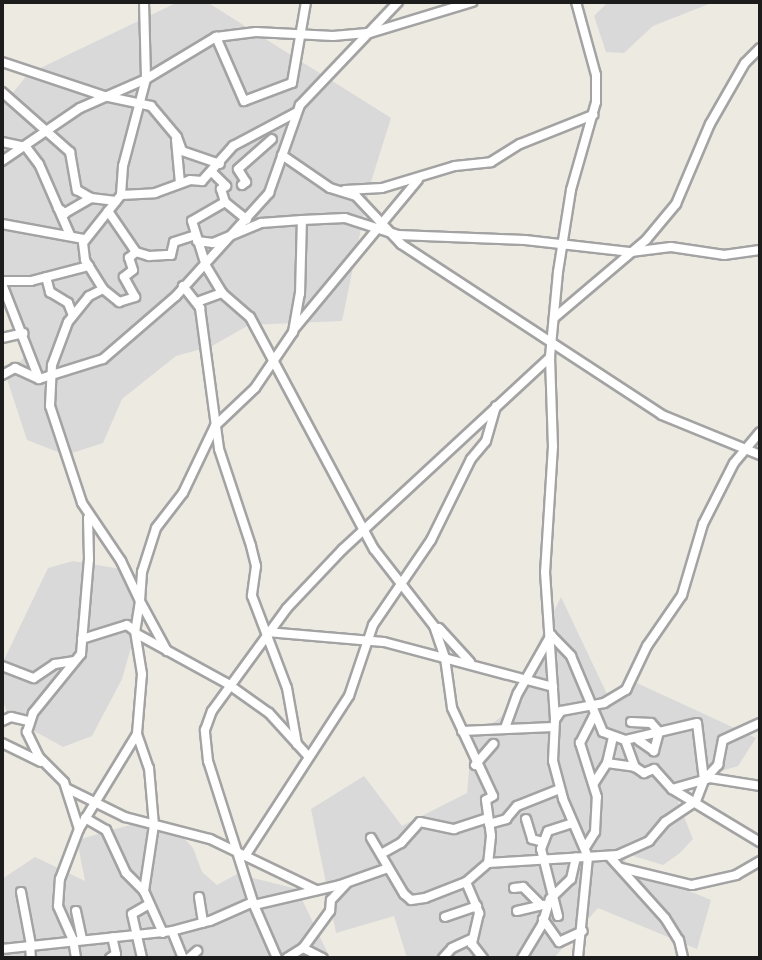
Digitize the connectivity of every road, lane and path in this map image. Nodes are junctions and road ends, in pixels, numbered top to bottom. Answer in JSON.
{"nodes":[{"id":1,"x":144,"y":2,"type":"edge"},
{"id":2,"x":306,"y":2,"type":"edge"},
{"id":3,"x":398,"y":2,"type":"edge"},
{"id":4,"x":472,"y":2,"type":"edge"},
{"id":5,"x":576,"y":2,"type":"edge"},
{"id":6,"x":370,"y":33,"type":"junction"},
{"id":7,"x":298,"y":36,"type":"junction"},
{"id":8,"x":216,"y":37,"type":"junction"},
{"id":9,"x":760,"y":48,"type":"edge"},
{"id":10,"x":2,"y":62,"type":"edge"},
{"id":11,"x":146,"y":79,"type":"junction"},
{"id":12,"x":2,"y":92,"type":"edge"},
{"id":13,"x":104,"y":96,"type":"junction"},
{"id":14,"x":140,"y":106,"type":"junction"},
{"id":15,"x":297,"y":112,"type":"junction"},
{"id":16,"x":593,"y":114,"type":"junction"},
{"id":17,"x":263,"y":130,"type":"junction"},
{"id":18,"x":49,"y":133,"type":"junction"},
{"id":19,"x":177,"y":137,"type":"junction"},
{"id":20,"x":272,"y":139,"type":"junction"},
{"id":21,"x":2,"y":142,"type":"edge"},
{"id":22,"x":26,"y":147,"type":"junction"},
{"id":23,"x":283,"y":151,"type":"junction"},
{"id":24,"x":2,"y":162,"type":"edge"},
{"id":25,"x":219,"y":164,"type":"junction"},
{"id":26,"x":212,"y":172,"type":"junction"},
{"id":27,"x":418,"y":180,"type":"junction"},
{"id":28,"x":180,"y":183,"type":"junction"},
{"id":29,"x":242,"y":185,"type":"dead end"},
{"id":30,"x":342,"y":190,"type":"junction"},
{"id":31,"x":91,"y":198,"type":"junction"},
{"id":32,"x":119,"y":198,"type":"junction"},
{"id":33,"x":225,"y":202,"type":"junction"},
{"id":34,"x":58,"y":207,"type":"junction"},
{"id":35,"x":108,"y":211,"type":"junction"},
{"id":36,"x":247,"y":220,"type":"junction"},
{"id":37,"x":302,"y":220,"type":"junction"},
{"id":38,"x":2,"y":224,"type":"edge"},
{"id":39,"x":380,"y":225,"type":"junction"},
{"id":40,"x":390,"y":232,"type":"junction"},
{"id":41,"x":70,"y":235,"type":"junction"},
{"id":42,"x":229,"y":237,"type":"junction"},
{"id":43,"x":196,"y":238,"type":"junction"},
{"id":44,"x":84,"y":239,"type":"junction"},
{"id":45,"x":562,"y":245,"type":"junction"},
{"id":46,"x":760,"y":250,"type":"edge"},
{"id":47,"x":136,"y":252,"type":"junction"},
{"id":48,"x":631,"y":252,"type":"junction"},
{"id":49,"x":206,"y":265,"type":"junction"},
{"id":50,"x":89,"y":266,"type":"junction"},
{"id":51,"x":46,"y":277,"type":"junction"},
{"id":52,"x":2,"y":283,"type":"edge"},
{"id":53,"x":183,"y":286,"type":"junction"},
{"id":54,"x":103,"y":289,"type":"junction"},
{"id":55,"x":222,"y":293,"type":"junction"},
{"id":56,"x":197,"y":302,"type":"junction"},
{"id":57,"x":72,"y":313,"type":"junction"},
{"id":58,"x":554,"y":318,"type":"junction"},
{"id":59,"x":294,"y":328,"type":"junction"},
{"id":60,"x":23,"y":333,"type":"junction"},
{"id":61,"x":2,"y":338,"type":"edge"},
{"id":62,"x":551,"y":344,"type":"junction"},
{"id":63,"x":550,"y":358,"type":"junction"},
{"id":64,"x":273,"y":363,"type":"junction"},
{"id":65,"x":55,"y":372,"type":"junction"},
{"id":66,"x":2,"y":375,"type":"edge"},
{"id":67,"x":39,"y":379,"type":"junction"},
{"id":68,"x":496,"y":406,"type":"junction"},
{"id":69,"x":215,"y":426,"type":"junction"},
{"id":70,"x":760,"y":432,"type":"edge"},
{"id":71,"x":744,"y":449,"type":"junction"},
{"id":72,"x":760,"y":455,"type":"edge"},
{"id":73,"x":87,"y":514,"type":"junction"},
{"id":74,"x":364,"y":531,"type":"junction"},
{"id":75,"x":402,"y":585,"type":"junction"},
{"id":76,"x":140,"y":601,"type":"junction"},
{"id":77,"x":428,"y":615,"type":"junction"},
{"id":78,"x":136,"y":632,"type":"junction"},
{"id":79,"x":267,"y":633,"type":"junction"},
{"id":80,"x":551,"y":635,"type":"junction"},
{"id":81,"x":82,"y":639,"type":"junction"},
{"id":82,"x":369,"y":640,"type":"junction"},
{"id":83,"x":167,"y":651,"type":"junction"},
{"id":84,"x":445,"y":658,"type":"junction"},
{"id":85,"x":75,"y":660,"type":"junction"},
{"id":86,"x":471,"y":663,"type":"junction"},
{"id":87,"x":2,"y":666,"type":"edge"},
{"id":88,"x":528,"y":680,"type":"junction"},
{"id":89,"x":228,"y":684,"type":"junction"},
{"id":90,"x":553,"y":687,"type":"junction"},
{"id":91,"x":593,"y":711,"type":"junction"},
{"id":92,"x":29,"y":721,"type":"junction"},
{"id":93,"x":2,"y":722,"type":"edge"},
{"id":94,"x":631,"y":722,"type":"dead end"},
{"id":95,"x":760,"y":723,"type":"edge"},
{"id":96,"x":554,"y":724,"type":"junction"},
{"id":97,"x":505,"y":728,"type":"junction"},
{"id":98,"x":462,"y":731,"type":"junction"},
{"id":99,"x":659,"y":733,"type":"junction"},
{"id":100,"x":137,"y":734,"type":"junction"},
{"id":101,"x":613,"y":738,"type":"junction"},
{"id":102,"x":625,"y":740,"type":"junction"},
{"id":103,"x":638,"y":740,"type":"junction"},
{"id":104,"x":2,"y":743,"type":"edge"},
{"id":105,"x":297,"y":744,"type":"junction"},
{"id":106,"x":493,"y":744,"type":"dead end"},
{"id":107,"x":308,"y":756,"type":"junction"},
{"id":108,"x":607,"y":764,"type":"junction"},
{"id":109,"x":475,"y":765,"type":"junction"},
{"id":110,"x":635,"y":767,"type":"junction"},
{"id":111,"x":52,"y":769,"type":"junction"},
{"id":112,"x":704,"y":780,"type":"junction"},
{"id":113,"x":594,"y":783,"type":"junction"},
{"id":114,"x":760,"y":786,"type":"edge"},
{"id":115,"x":68,"y":789,"type":"junction"},
{"id":116,"x":560,"y":789,"type":"junction"},
{"id":117,"x":672,"y":789,"type":"junction"},
{"id":118,"x":696,"y":801,"type":"junction"},
{"id":119,"x":93,"y":804,"type":"junction"},
{"id":120,"x":85,"y":818,"type":"junction"},
{"id":121,"x":526,"y":818,"type":"dead end"},
{"id":122,"x":489,"y":821,"type":"junction"},
{"id":123,"x":573,"y":824,"type":"junction"},
{"id":124,"x":154,"y":825,"type":"junction"},
{"id":125,"x":79,"y":829,"type":"junction"},
{"id":126,"x":371,"y":838,"type":"dead end"},
{"id":127,"x":543,"y":842,"type":"junction"},
{"id":128,"x":760,"y":842,"type":"edge"},
{"id":129,"x":586,"y":853,"type":"junction"},
{"id":130,"x":241,"y":854,"type":"junction"},
{"id":131,"x":381,"y":854,"type":"junction"},
{"id":132,"x":610,"y":857,"type":"junction"},
{"id":133,"x":576,"y":858,"type":"junction"},
{"id":134,"x":760,"y":861,"type":"edge"},
{"id":135,"x":545,"y":862,"type":"junction"},
{"id":136,"x":488,"y":863,"type":"junction"},
{"id":137,"x":388,"y":868,"type":"junction"},
{"id":138,"x":621,"y":868,"type":"junction"},
{"id":139,"x":466,"y":882,"type":"junction"},
{"id":140,"x":347,"y":883,"type":"junction"},
{"id":141,"x":514,"y":888,"type":"dead end"},
{"id":142,"x":316,"y":890,"type":"junction"},
{"id":143,"x":144,"y":891,"type":"junction"},
{"id":144,"x":21,"y":892,"type":"dead end"},
{"id":145,"x":553,"y":896,"type":"junction"},
{"id":146,"x":198,"y":897,"type":"dead end"},
{"id":147,"x":149,"y":904,"type":"junction"},
{"id":148,"x":254,"y":904,"type":"junction"},
{"id":149,"x":543,"y":905,"type":"junction"},
{"id":150,"x":477,"y":906,"type":"junction"},
{"id":151,"x":76,"y":911,"type":"dead end"},
{"id":152,"x":517,"y":911,"type":"dead end"},
{"id":153,"x":558,"y":916,"type":"dead end"},
{"id":154,"x":446,"y":917,"type":"dead end"},
{"id":155,"x":542,"y":917,"type":"junction"},
{"id":156,"x":203,"y":923,"type":"junction"},
{"id":157,"x":583,"y":931,"type":"junction"},
{"id":158,"x":167,"y":932,"type":"junction"},
{"id":159,"x":135,"y":933,"type":"junction"},
{"id":160,"x":112,"y":937,"type":"junction"},
{"id":161,"x":78,"y":939,"type":"junction"},
{"id":162,"x":471,"y":939,"type":"junction"},
{"id":163,"x":30,"y":945,"type":"junction"},
{"id":164,"x":303,"y":948,"type":"junction"},
{"id":165,"x":2,"y":950,"type":"edge"},
{"id":166,"x":197,"y":951,"type":"dead end"},
{"id":167,"x":183,"y":957,"type":"edge"},
{"id":168,"x":32,"y":958,"type":"edge"},
{"id":169,"x":76,"y":958,"type":"edge"},
{"id":170,"x":110,"y":958,"type":"edge"},
{"id":171,"x":142,"y":958,"type":"edge"},
{"id":172,"x":277,"y":958,"type":"edge"},
{"id":173,"x":287,"y":958,"type":"edge"},
{"id":174,"x":323,"y":958,"type":"edge"},
{"id":175,"x":443,"y":958,"type":"edge"},
{"id":176,"x":483,"y":958,"type":"edge"},
{"id":177,"x":522,"y":958,"type":"edge"},
{"id":178,"x":578,"y":958,"type":"edge"},
{"id":179,"x":683,"y":958,"type":"edge"}],
"edges":[{"from":1,"to":11,"type":"street"},
{"from":2,"to":7,"type":"street"},
{"from":3,"to":6,"type":"street"},
{"from":4,"to":6,"type":"street"},
{"from":5,"to":16,"type":"street"},
{"from":6,"to":7,"type":"street"},
{"from":6,"to":15,"type":"street"},
{"from":7,"to":8,"type":"street"},
{"from":7,"to":8,"type":"street"},
{"from":8,"to":11,"type":"street"},
{"from":9,"to":48,"type":"street"},
{"from":10,"to":13,"type":"street"},
{"from":11,"to":13,"type":"street"},
{"from":11,"to":14,"type":"street"},
{"from":12,"to":18,"type":"street"},
{"from":13,"to":14,"type":"street"},
{"from":13,"to":18,"type":"street"},
{"from":14,"to":19,"type":"street"},
{"from":14,"to":32,"type":"street"},
{"from":15,"to":17,"type":"street"},
{"from":15,"to":23,"type":"street"},
{"from":16,"to":27,"type":"street"},
{"from":16,"to":45,"type":"street"},
{"from":17,"to":20,"type":"street"},
{"from":17,"to":25,"type":"street"},
{"from":18,"to":22,"type":"street"},
{"from":18,"to":31,"type":"street"},
{"from":19,"to":25,"type":"street"},
{"from":19,"to":28,"type":"street"},
{"from":20,"to":23,"type":"street"},
{"from":20,"to":29,"type":"street"},
{"from":21,"to":22,"type":"street"},
{"from":22,"to":24,"type":"street"},
{"from":22,"to":34,"type":"street"},
{"from":23,"to":30,"type":"street"},
{"from":23,"to":36,"type":"street"},
{"from":25,"to":26,"type":"street"},
{"from":26,"to":28,"type":"street"},
{"from":26,"to":33,"type":"street"},
{"from":27,"to":30,"type":"street"},
{"from":27,"to":39,"type":"street"},
{"from":28,"to":32,"type":"street"},
{"from":30,"to":39,"type":"street"},
{"from":31,"to":32,"type":"street"},
{"from":31,"to":34,"type":"street"},
{"from":32,"to":35,"type":"street"},
{"from":33,"to":36,"type":"street"},
{"from":33,"to":43,"type":"street"},
{"from":34,"to":41,"type":"street"},
{"from":35,"to":44,"type":"street"},
{"from":35,"to":47,"type":"street"},
{"from":36,"to":42,"type":"street"},
{"from":37,"to":39,"type":"street"},
{"from":37,"to":42,"type":"street"},
{"from":37,"to":59,"type":"street"},
{"from":38,"to":41,"type":"street"},
{"from":39,"to":40,"type":"street"},
{"from":39,"to":59,"type":"street"},
{"from":40,"to":45,"type":"street"},
{"from":40,"to":62,"type":"street"},
{"from":41,"to":44,"type":"street"},
{"from":42,"to":43,"type":"street"},
{"from":42,"to":49,"type":"street"},
{"from":43,"to":47,"type":"street"},
{"from":43,"to":49,"type":"street"},
{"from":44,"to":50,"type":"street"},
{"from":45,"to":48,"type":"street"},
{"from":45,"to":58,"type":"street"},
{"from":46,"to":48,"type":"street"},
{"from":47,"to":54,"type":"street"},
{"from":48,"to":58,"type":"street"},
{"from":49,"to":53,"type":"street"},
{"from":49,"to":55,"type":"street"},
{"from":50,"to":51,"type":"street"},
{"from":50,"to":54,"type":"street"},
{"from":51,"to":52,"type":"street"},
{"from":51,"to":57,"type":"street"},
{"from":52,"to":60,"type":"street"},
{"from":53,"to":56,"type":"street"},
{"from":53,"to":65,"type":"street"},
{"from":54,"to":57,"type":"street"},
{"from":55,"to":56,"type":"street"},
{"from":55,"to":64,"type":"street"},
{"from":56,"to":69,"type":"street"},
{"from":57,"to":65,"type":"street"},
{"from":58,"to":62,"type":"street"},
{"from":59,"to":64,"type":"street"},
{"from":60,"to":61,"type":"street"},
{"from":60,"to":67,"type":"street"},
{"from":62,"to":63,"type":"street"},
{"from":62,"to":71,"type":"street"},
{"from":63,"to":68,"type":"street"},
{"from":63,"to":80,"type":"street"},
{"from":64,"to":69,"type":"street"},
{"from":64,"to":74,"type":"street"},
{"from":65,"to":67,"type":"street"},
{"from":65,"to":73,"type":"street"},
{"from":66,"to":67,"type":"street"},
{"from":68,"to":74,"type":"street"},
{"from":68,"to":75,"type":"street"},
{"from":69,"to":76,"type":"street"},
{"from":69,"to":79,"type":"street"},
{"from":70,"to":71,"type":"street"},
{"from":71,"to":72,"type":"street"},
{"from":71,"to":91,"type":"street"},
{"from":73,"to":76,"type":"street"},
{"from":73,"to":81,"type":"street"},
{"from":74,"to":75,"type":"street"},
{"from":74,"to":79,"type":"street"},
{"from":75,"to":77,"type":"street"},
{"from":75,"to":82,"type":"street"},
{"from":76,"to":78,"type":"street"},
{"from":76,"to":83,"type":"street"},
{"from":77,"to":84,"type":"street"},
{"from":77,"to":86,"type":"street"},
{"from":78,"to":81,"type":"street"},
{"from":78,"to":83,"type":"street"},
{"from":78,"to":100,"type":"street"},
{"from":79,"to":82,"type":"street"},
{"from":79,"to":89,"type":"street"},
{"from":79,"to":105,"type":"street"},
{"from":80,"to":88,"type":"street"},
{"from":80,"to":90,"type":"street"},
{"from":80,"to":91,"type":"street"},
{"from":81,"to":85,"type":"street"},
{"from":82,"to":84,"type":"street"},
{"from":82,"to":107,"type":"street"},
{"from":83,"to":89,"type":"street"},
{"from":84,"to":86,"type":"street"},
{"from":84,"to":98,"type":"street"},
{"from":85,"to":87,"type":"street"},
{"from":85,"to":92,"type":"street"},
{"from":86,"to":88,"type":"street"},
{"from":88,"to":90,"type":"street"},
{"from":88,"to":97,"type":"street"},
{"from":89,"to":105,"type":"street"},
{"from":89,"to":130,"type":"street"},
{"from":90,"to":96,"type":"street"},
{"from":91,"to":96,"type":"street"},
{"from":91,"to":101,"type":"street"},
{"from":91,"to":113,"type":"street"},
{"from":92,"to":93,"type":"street"},
{"from":92,"to":111,"type":"street"},
{"from":94,"to":99,"type":"street"},
{"from":95,"to":112,"type":"street"},
{"from":96,"to":97,"type":"street"},
{"from":96,"to":116,"type":"street"},
{"from":97,"to":98,"type":"street"},
{"from":98,"to":109,"type":"street"},
{"from":99,"to":103,"type":"street"},
{"from":99,"to":103,"type":"street"},
{"from":99,"to":112,"type":"street"},
{"from":100,"to":119,"type":"street"},
{"from":100,"to":124,"type":"street"},
{"from":101,"to":102,"type":"street"},
{"from":101,"to":108,"type":"street"},
{"from":102,"to":103,"type":"street"},
{"from":102,"to":110,"type":"street"},
{"from":104,"to":111,"type":"street"},
{"from":105,"to":107,"type":"street"},
{"from":106,"to":109,"type":"street"},
{"from":107,"to":130,"type":"street"},
{"from":108,"to":110,"type":"street"},
{"from":108,"to":113,"type":"street"},
{"from":109,"to":122,"type":"street"},
{"from":110,"to":117,"type":"street"},
{"from":111,"to":115,"type":"street"},
{"from":112,"to":114,"type":"street"},
{"from":112,"to":117,"type":"street"},
{"from":112,"to":118,"type":"street"},
{"from":113,"to":129,"type":"street"},
{"from":115,"to":119,"type":"street"},
{"from":115,"to":125,"type":"street"},
{"from":116,"to":122,"type":"street"},
{"from":116,"to":123,"type":"street"},
{"from":117,"to":118,"type":"street"},
{"from":118,"to":128,"type":"street"},
{"from":118,"to":132,"type":"street"},
{"from":119,"to":120,"type":"street"},
{"from":119,"to":124,"type":"street"},
{"from":120,"to":125,"type":"street"},
{"from":120,"to":143,"type":"street"},
{"from":121,"to":127,"type":"street"},
{"from":122,"to":131,"type":"street"},
{"from":122,"to":136,"type":"street"},
{"from":123,"to":127,"type":"street"},
{"from":123,"to":129,"type":"street"},
{"from":124,"to":130,"type":"street"},
{"from":124,"to":143,"type":"street"},
{"from":125,"to":161,"type":"street"},
{"from":126,"to":131,"type":"street"},
{"from":127,"to":135,"type":"street"},
{"from":129,"to":132,"type":"street"},
{"from":129,"to":133,"type":"street"},
{"from":129,"to":157,"type":"street"},
{"from":130,"to":142,"type":"street"},
{"from":130,"to":148,"type":"street"},
{"from":131,"to":137,"type":"street"},
{"from":132,"to":138,"type":"street"},
{"from":133,"to":135,"type":"street"},
{"from":133,"to":145,"type":"street"},
{"from":134,"to":138,"type":"street"},
{"from":135,"to":136,"type":"street"},
{"from":135,"to":145,"type":"street"},
{"from":136,"to":139,"type":"street"},
{"from":137,"to":139,"type":"street"},
{"from":137,"to":140,"type":"street"},
{"from":138,"to":179,"type":"street"},
{"from":139,"to":150,"type":"street"},
{"from":140,"to":142,"type":"street"},
{"from":140,"to":164,"type":"street"},
{"from":141,"to":149,"type":"street"},
{"from":142,"to":148,"type":"street"},
{"from":143,"to":147,"type":"street"},
{"from":144,"to":163,"type":"street"},
{"from":145,"to":149,"type":"street"},
{"from":145,"to":153,"type":"street"},
{"from":146,"to":156,"type":"street"},
{"from":147,"to":158,"type":"street"},
{"from":147,"to":159,"type":"street"},
{"from":148,"to":156,"type":"street"},
{"from":148,"to":172,"type":"street"},
{"from":149,"to":152,"type":"street"},
{"from":149,"to":155,"type":"street"},
{"from":150,"to":154,"type":"street"},
{"from":150,"to":162,"type":"street"},
{"from":151,"to":161,"type":"street"},
{"from":155,"to":157,"type":"street"},
{"from":155,"to":177,"type":"street"},
{"from":156,"to":158,"type":"street"},
{"from":157,"to":178,"type":"street"},
{"from":158,"to":159,"type":"street"},
{"from":158,"to":167,"type":"street"},
{"from":159,"to":160,"type":"street"},
{"from":159,"to":171,"type":"street"},
{"from":160,"to":161,"type":"street"},
{"from":160,"to":170,"type":"street"},
{"from":161,"to":163,"type":"street"},
{"from":161,"to":169,"type":"street"},
{"from":162,"to":175,"type":"street"},
{"from":162,"to":176,"type":"street"},
{"from":163,"to":165,"type":"street"},
{"from":163,"to":168,"type":"street"},
{"from":164,"to":173,"type":"street"},
{"from":164,"to":174,"type":"street"},
{"from":166,"to":167,"type":"street"}]}
